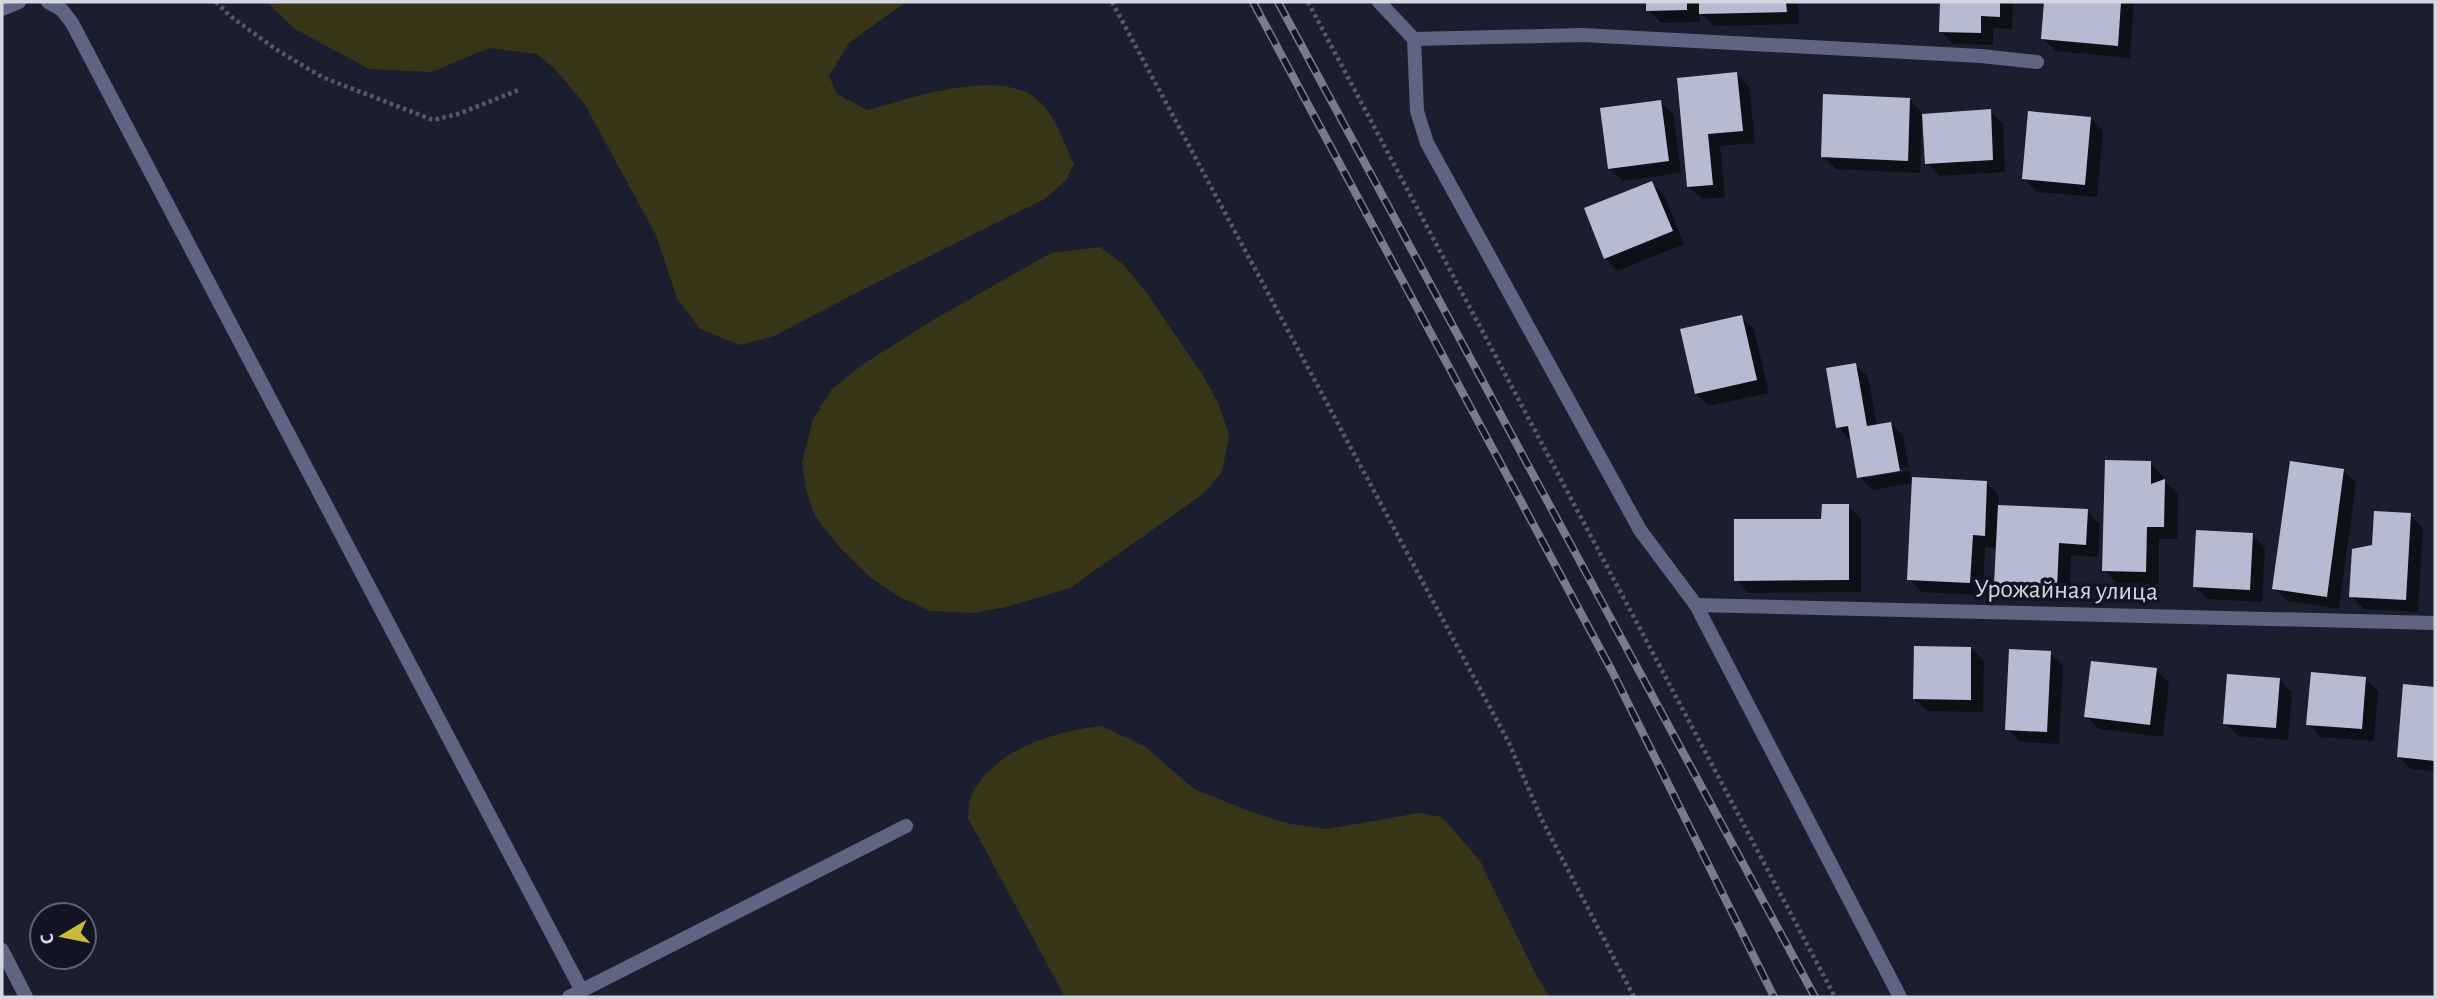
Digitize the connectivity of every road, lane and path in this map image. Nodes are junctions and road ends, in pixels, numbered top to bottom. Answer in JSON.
{"nodes":[{"id":1,"x":19,"y":2,"type":"edge"},
{"id":2,"x":48,"y":2,"type":"edge"},
{"id":3,"x":216,"y":2,"type":"edge"},
{"id":4,"x":1112,"y":2,"type":"edge"},
{"id":5,"x":1308,"y":2,"type":"edge"},
{"id":6,"x":1378,"y":2,"type":"edge"},
{"id":7,"x":2,"y":9,"type":"edge"},
{"id":8,"x":1414,"y":38,"type":"junction"},
{"id":9,"x":2037,"y":62,"type":"dead end"},
{"id":10,"x":521,"y":89,"type":"dead end"},
{"id":11,"x":1696,"y":605,"type":"junction"},
{"id":12,"x":2435,"y":623,"type":"edge"},
{"id":13,"x":906,"y":826,"type":"dead end"},
{"id":14,"x":2,"y":950,"type":"edge"},
{"id":15,"x":575,"y":994,"type":"edge"},
{"id":16,"x":26,"y":997,"type":"edge"},
{"id":17,"x":1634,"y":997,"type":"edge"},
{"id":18,"x":1835,"y":997,"type":"edge"},
{"id":19,"x":1900,"y":997,"type":"edge"}],
"edges":[{"from":1,"to":7,"type":"street"},
{"from":2,"to":15,"type":"street"},
{"from":3,"to":10,"type":"path"},
{"from":4,"to":17,"type":"path"},
{"from":5,"to":18,"type":"path"},
{"from":6,"to":8,"type":"street"},
{"from":8,"to":9,"type":"street"},
{"from":8,"to":11,"type":"street"},
{"from":11,"to":12,"type":"street","name":"Урожайная улица"},
{"from":11,"to":19,"type":"street"},
{"from":13,"to":15,"type":"street"},
{"from":14,"to":16,"type":"street"}]}
